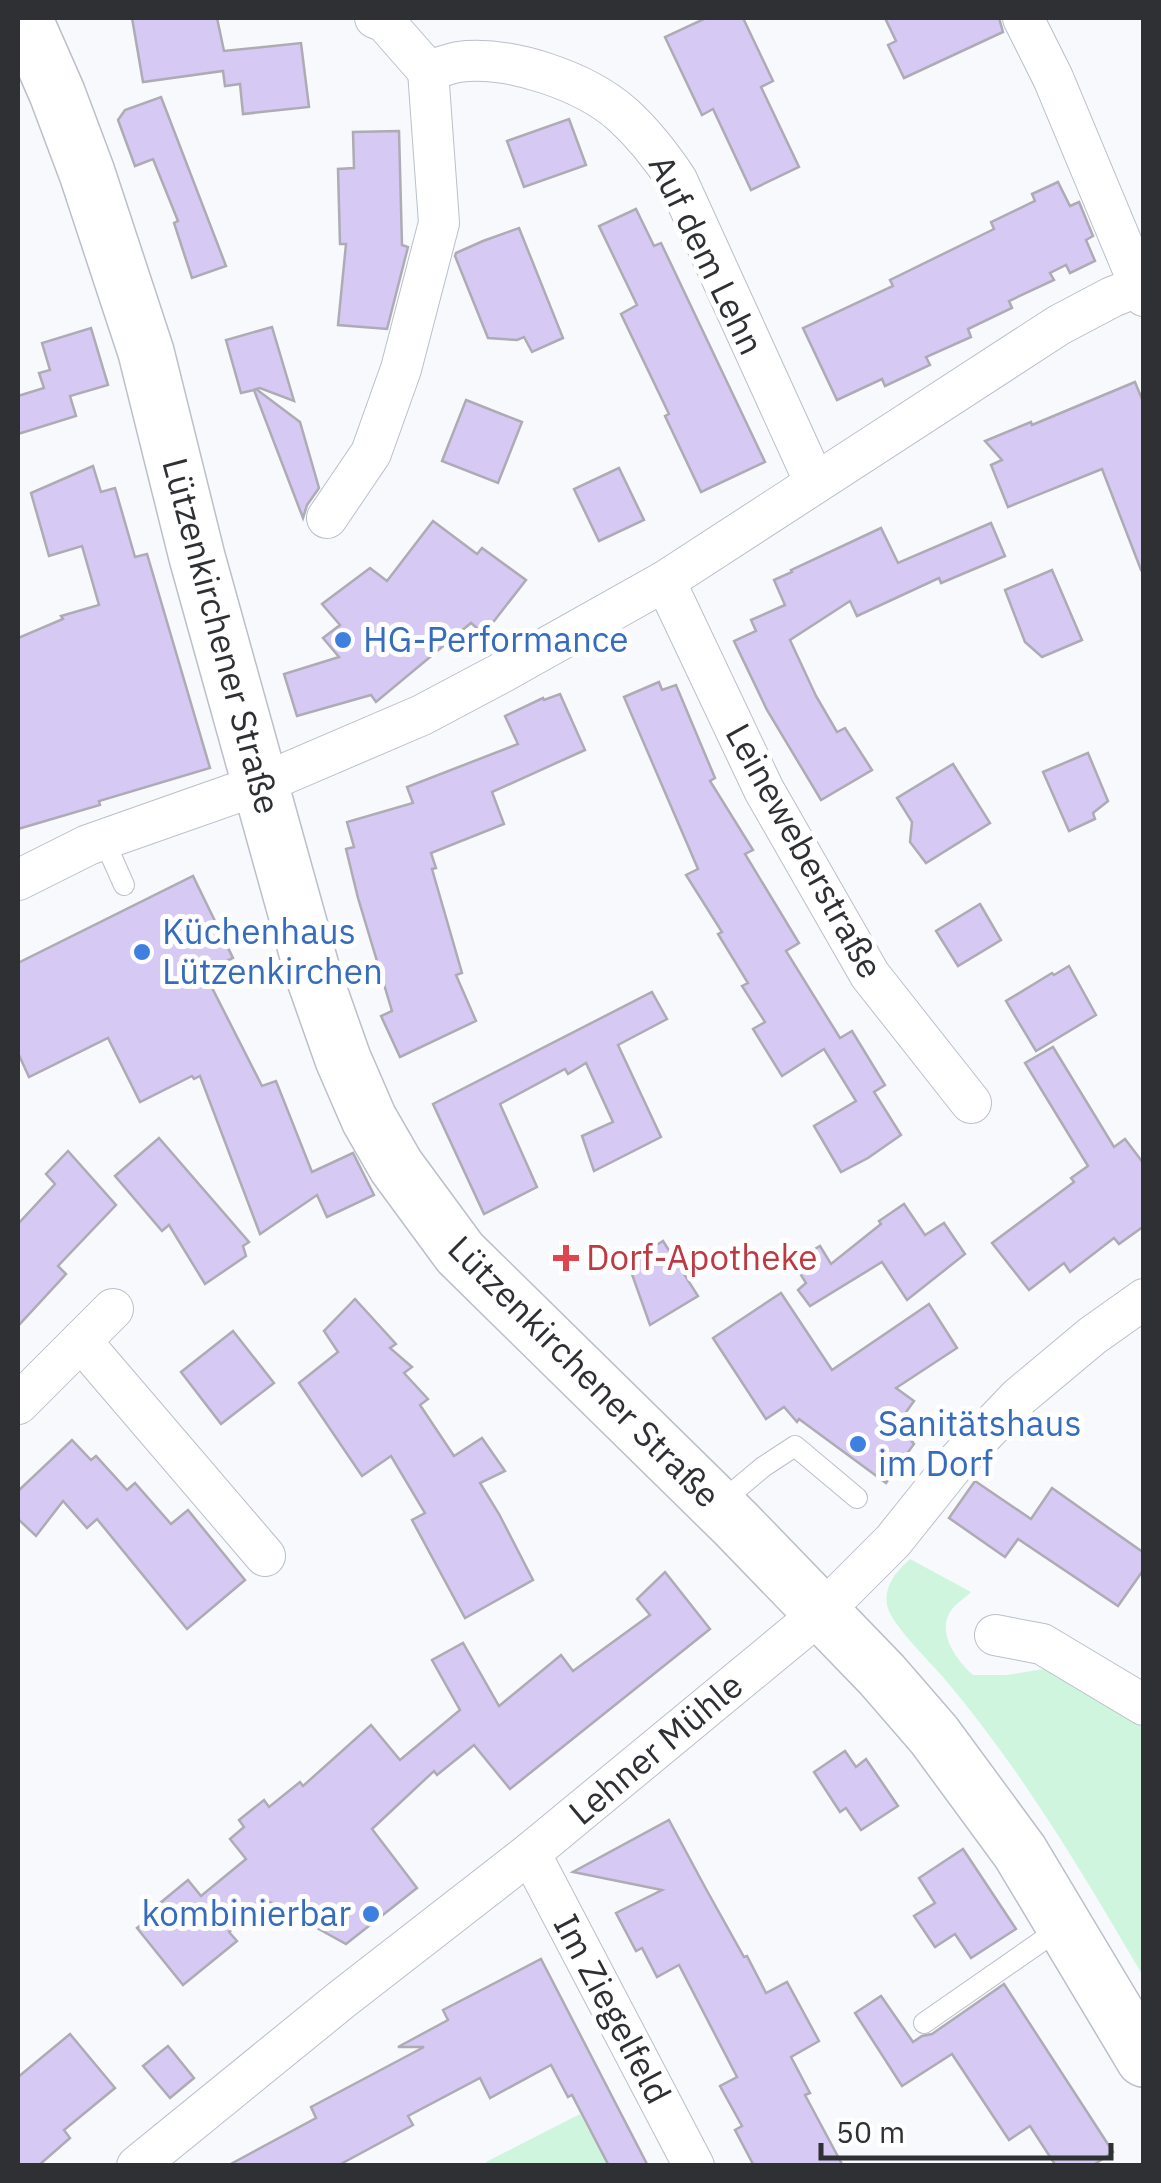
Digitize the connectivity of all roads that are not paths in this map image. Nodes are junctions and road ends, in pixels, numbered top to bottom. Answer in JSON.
{"nodes":[{"id":1,"x":24,"y":18,"type":"edge"},
{"id":2,"x":375,"y":18,"type":"edge"},
{"id":3,"x":1023,"y":18,"type":"edge"},
{"id":4,"x":428,"y":71,"type":"junction"},
{"id":5,"x":1142,"y":291,"type":"edge"},
{"id":6,"x":815,"y":483,"type":"junction"},
{"id":7,"x":327,"y":518,"type":"dead end"},
{"id":8,"x":664,"y":582,"type":"junction"},
{"id":9,"x":261,"y":784,"type":"junction"},
{"id":10,"x":104,"y":840,"type":"junction"},
{"id":11,"x":18,"y":880,"type":"edge"},
{"id":12,"x":124,"y":886,"type":"dead end"},
{"id":13,"x":971,"y":1103,"type":"dead end"},
{"id":14,"x":1144,"y":1299,"type":"edge"},
{"id":15,"x":112,"y":1309,"type":"dead end"},
{"id":16,"x":81,"y":1341,"type":"junction"},
{"id":17,"x":18,"y":1404,"type":"edge"},
{"id":18,"x":857,"y":1498,"type":"dead end"},
{"id":19,"x":717,"y":1505,"type":"junction"},
{"id":20,"x":265,"y":1556,"type":"dead end"},
{"id":21,"x":822,"y":1612,"type":"junction"},
{"id":22,"x":996,"y":1635,"type":"dead end"},
{"id":23,"x":1144,"y":1704,"type":"edge"},
{"id":24,"x":530,"y":1853,"type":"junction"},
{"id":25,"x":1064,"y":1926,"type":"junction"},
{"id":26,"x":924,"y":2023,"type":"dead end"},
{"id":27,"x":1144,"y":2059,"type":"edge"},
{"id":28,"x":137,"y":2166,"type":"edge"},
{"id":29,"x":694,"y":2166,"type":"edge"}],
"edges":[{"from":1,"to":9,"type":"main road","name":"Lützenkirchener Straße"},
{"from":2,"to":4,"type":"street"},
{"from":3,"to":5,"type":"street"},
{"from":4,"to":6,"type":"street","name":"Auf dem Lehn"},
{"from":4,"to":7,"type":"street"},
{"from":5,"to":6,"type":"street"},
{"from":6,"to":8,"type":"street"},
{"from":8,"to":9,"type":"street"},
{"from":8,"to":13,"type":"street","name":"Leineweberstraße"},
{"from":9,"to":10,"type":"street"},
{"from":9,"to":19,"type":"main road","name":"Lützenkirchener Straße"},
{"from":10,"to":11,"type":"street"},
{"from":10,"to":12,"type":"lane"},
{"from":14,"to":21,"type":"street","name":"Lehner Mühle"},
{"from":15,"to":16,"type":"street"},
{"from":16,"to":17,"type":"street"},
{"from":16,"to":20,"type":"street"},
{"from":18,"to":19,"type":"lane"},
{"from":19,"to":21,"type":"main road","name":"Lützenkirchener Straße"},
{"from":21,"to":24,"type":"street","name":"Lehner Mühle"},
{"from":21,"to":25,"type":"main road","name":"Lützenkirchener Straße"},
{"from":22,"to":23,"type":"street"},
{"from":24,"to":28,"type":"street","name":"Lehner Mühle"},
{"from":24,"to":29,"type":"street","name":"Im Ziegelfeld"},
{"from":25,"to":26,"type":"lane"},
{"from":25,"to":27,"type":"main road","name":"Lützenkirchener Straße"}]}
